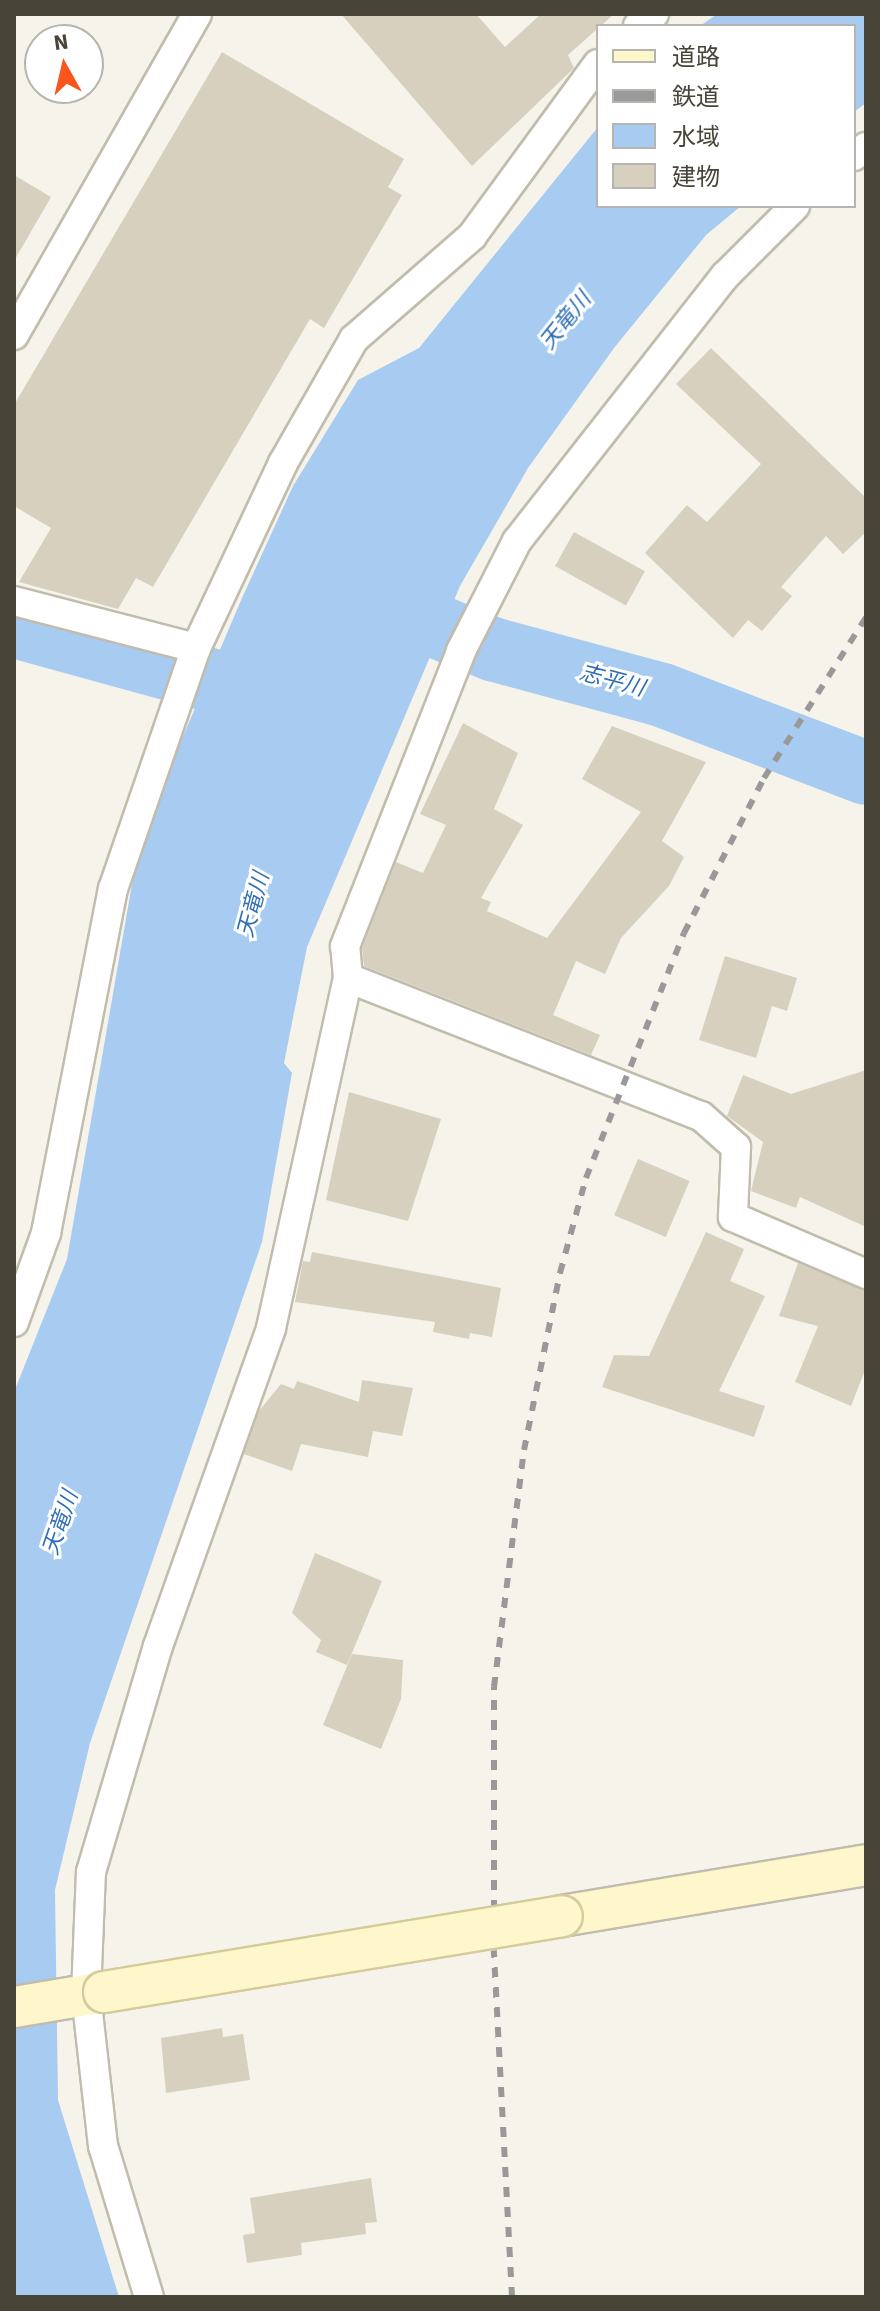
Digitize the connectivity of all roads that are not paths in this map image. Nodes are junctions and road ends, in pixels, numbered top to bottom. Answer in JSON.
{"nodes":[{"id":1,"x":197,"y":14,"type":"edge"},
{"id":2,"x":596,"y":67,"type":"edge"},
{"id":3,"x":793,"y":208,"type":"edge"},
{"id":4,"x":14,"y":335,"type":"edge"},
{"id":5,"x":14,"y":601,"type":"edge"},
{"id":6,"x":196,"y":648,"type":"junction"},
{"id":7,"x":348,"y":978,"type":"junction"},
{"id":8,"x":866,"y":1274,"type":"edge"},
{"id":9,"x":14,"y":1322,"type":"edge"},
{"id":10,"x":866,"y":1865,"type":"edge"},
{"id":11,"x":87,"y":1995,"type":"junction"},
{"id":12,"x":14,"y":2007,"type":"edge"},
{"id":13,"x":149,"y":2297,"type":"edge"}],
"edges":[{"from":1,"to":4,"type":"street"},
{"from":2,"to":6,"type":"street"},
{"from":3,"to":7,"type":"street"},
{"from":5,"to":6,"type":"street"},
{"from":6,"to":9,"type":"street"},
{"from":7,"to":8,"type":"street"},
{"from":7,"to":11,"type":"street"},
{"from":10,"to":11,"type":"street","bridge":true},
{"from":11,"to":12,"type":"street"},
{"from":11,"to":13,"type":"street"}]}
